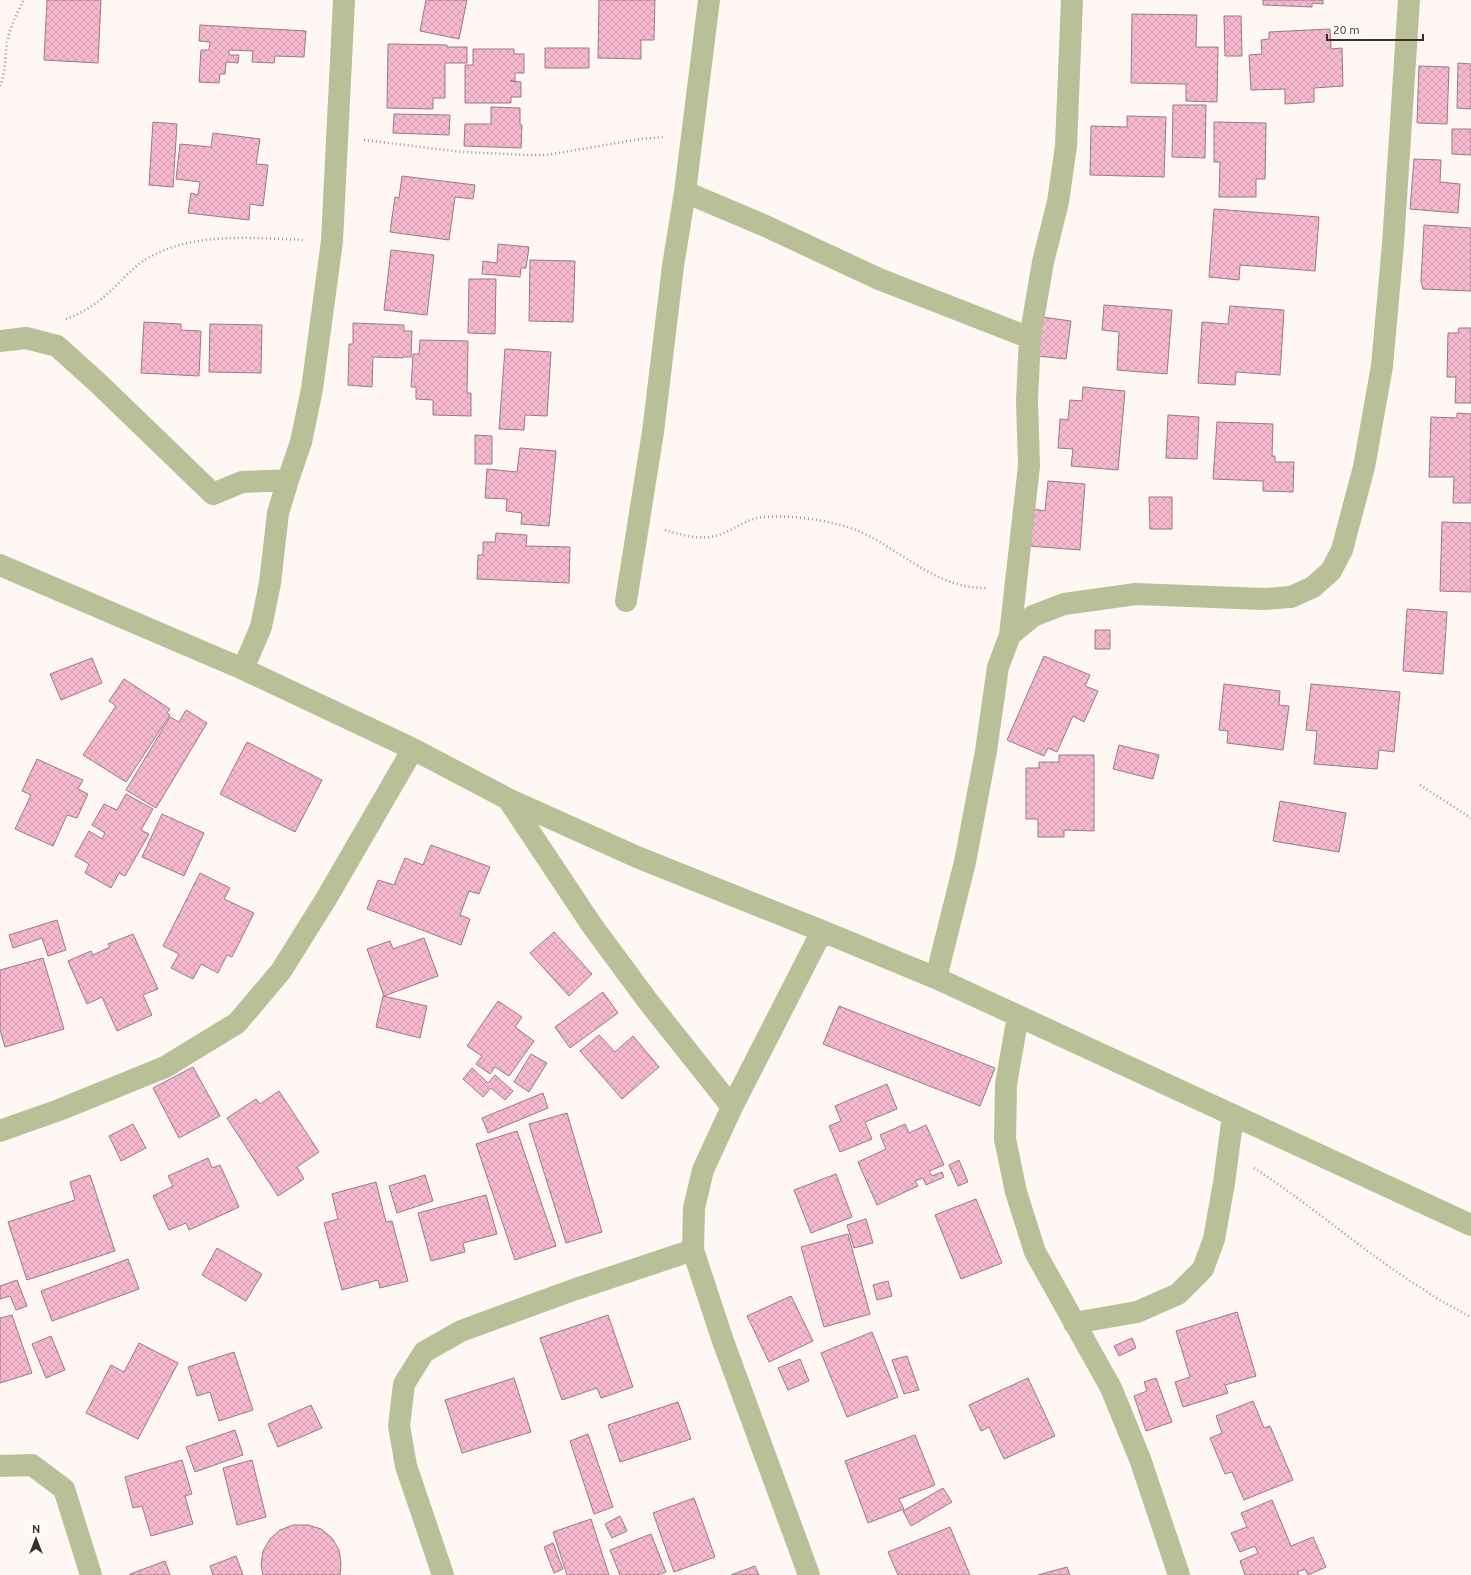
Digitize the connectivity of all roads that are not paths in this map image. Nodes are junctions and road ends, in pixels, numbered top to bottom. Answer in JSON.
{"nodes":[{"id":1,"x":344,"y":0,"type":"edge"},
{"id":2,"x":709,"y":0,"type":"edge"},
{"id":3,"x":1072,"y":0,"type":"edge"},
{"id":4,"x":1409,"y":0,"type":"edge"},
{"id":5,"x":685,"y":192,"type":"junction"},
{"id":6,"x":1030,"y":338,"type":"junction"},
{"id":7,"x":0,"y":341,"type":"edge"},
{"id":8,"x":288,"y":480,"type":"junction"},
{"id":9,"x":0,"y":565,"type":"edge"},
{"id":10,"x":626,"y":601,"type":"dead end"},
{"id":11,"x":1010,"y":636,"type":"junction"},
{"id":12,"x":244,"y":670,"type":"junction"},
{"id":13,"x":413,"y":749,"type":"junction"},
{"id":14,"x":508,"y":799,"type":"junction"},
{"id":15,"x":822,"y":931,"type":"junction"},
{"id":16,"x":936,"y":978,"type":"junction"},
{"id":17,"x":1018,"y":1016,"type":"junction"},
{"id":18,"x":732,"y":1107,"type":"junction"},
{"id":19,"x":1233,"y":1115,"type":"junction"},
{"id":20,"x":0,"y":1131,"type":"edge"},
{"id":21,"x":1471,"y":1225,"type":"edge"},
{"id":22,"x":693,"y":1250,"type":"junction"},
{"id":23,"x":1074,"y":1323,"type":"junction"},
{"id":24,"x":0,"y":1466,"type":"edge"},
{"id":25,"x":91,"y":1575,"type":"edge"},
{"id":26,"x":443,"y":1575,"type":"edge"},
{"id":27,"x":810,"y":1575,"type":"edge"},
{"id":28,"x":1179,"y":1575,"type":"edge"}],
"edges":[{"from":1,"to":8,"type":"street"},
{"from":2,"to":5,"type":"street"},
{"from":3,"to":6,"type":"street"},
{"from":4,"to":11,"type":"street"},
{"from":5,"to":6,"type":"street"},
{"from":5,"to":10,"type":"street"},
{"from":6,"to":11,"type":"street"},
{"from":7,"to":8,"type":"street"},
{"from":8,"to":12,"type":"street"},
{"from":9,"to":12,"type":"street"},
{"from":11,"to":16,"type":"street"},
{"from":12,"to":13,"type":"street"},
{"from":13,"to":14,"type":"street"},
{"from":13,"to":20,"type":"street"},
{"from":14,"to":15,"type":"street"},
{"from":14,"to":18,"type":"street"},
{"from":15,"to":16,"type":"street"},
{"from":15,"to":18,"type":"street"},
{"from":16,"to":17,"type":"street"},
{"from":17,"to":19,"type":"street"},
{"from":17,"to":23,"type":"street"},
{"from":18,"to":22,"type":"street"},
{"from":19,"to":21,"type":"street"},
{"from":19,"to":23,"type":"street"},
{"from":22,"to":26,"type":"street"},
{"from":22,"to":27,"type":"street"},
{"from":23,"to":28,"type":"street"},
{"from":24,"to":25,"type":"street"}]}
